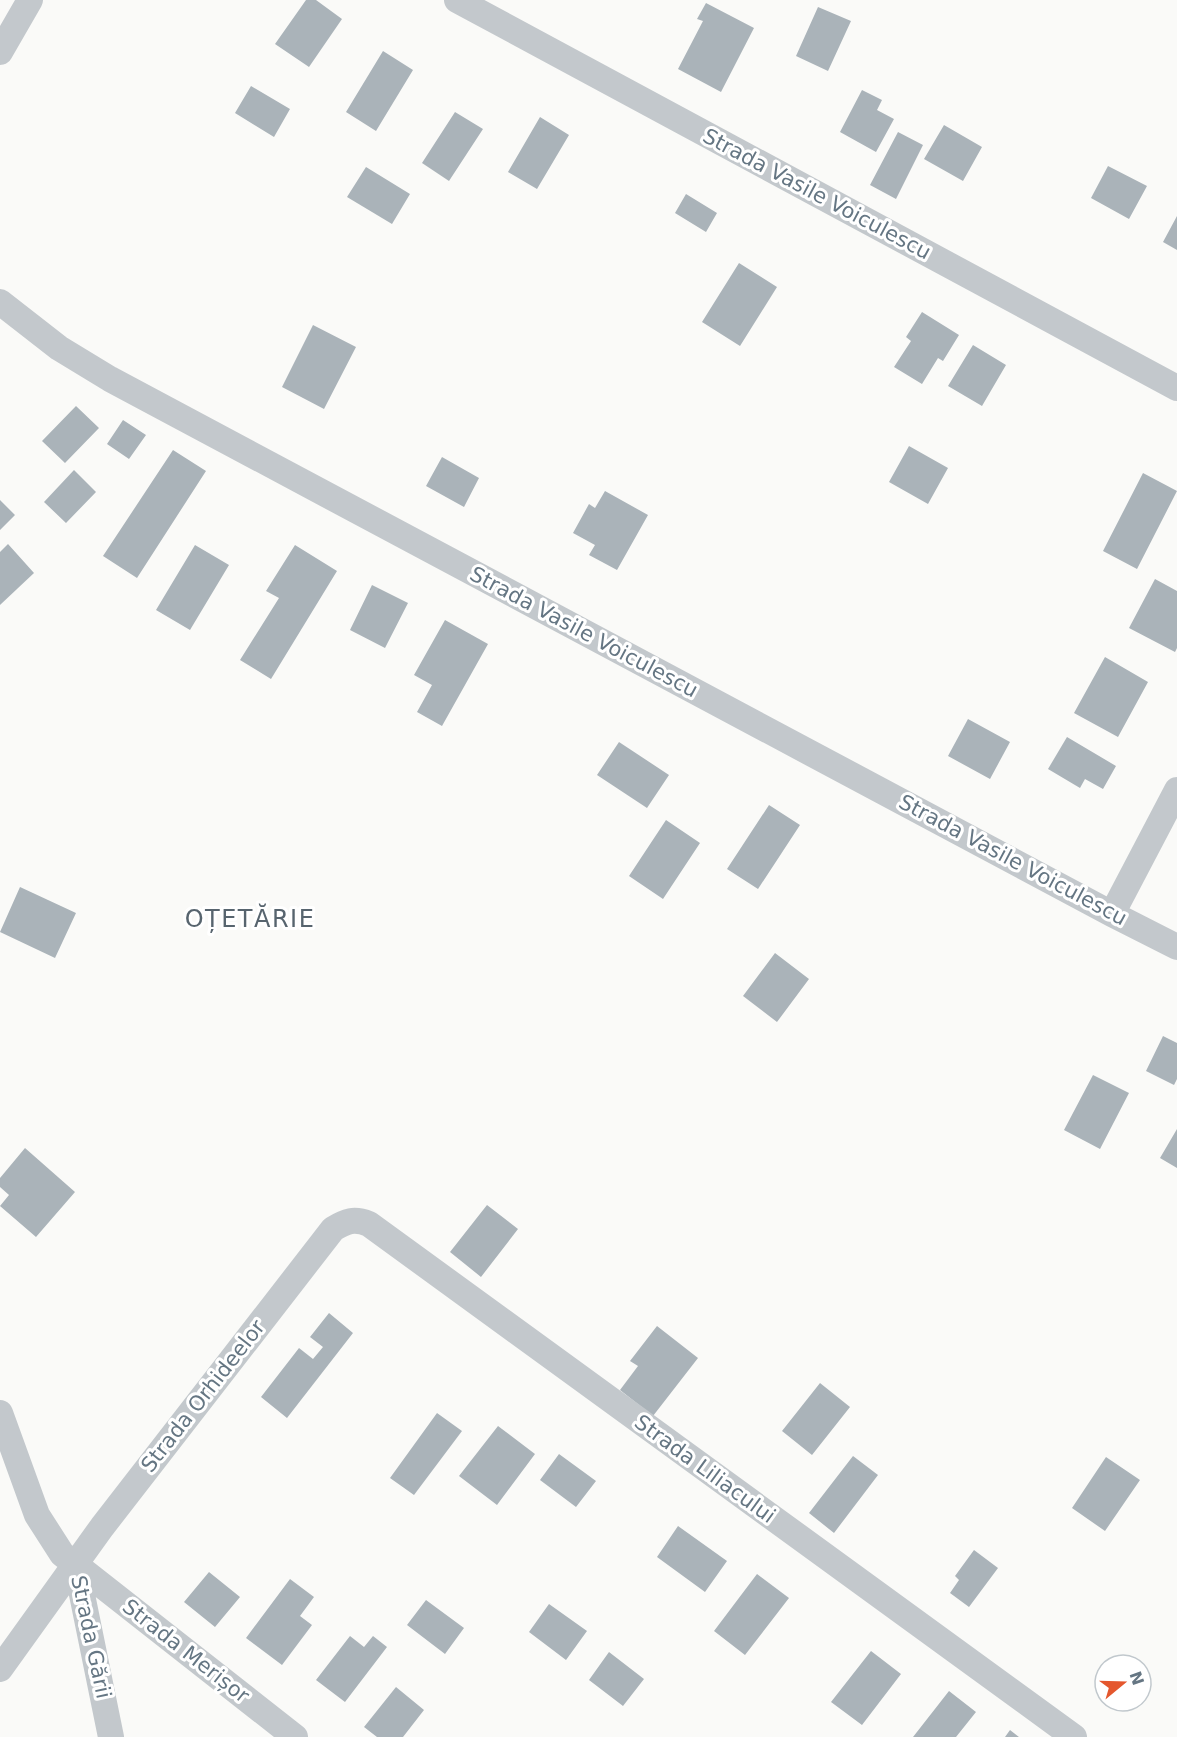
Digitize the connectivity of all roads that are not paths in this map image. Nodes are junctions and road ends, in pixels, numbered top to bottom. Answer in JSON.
{"nodes":[{"id":1,"x":30,"y":0,"type":"edge"},
{"id":2,"x":457,"y":0,"type":"edge"},
{"id":3,"x":0,"y":52,"type":"edge"},
{"id":4,"x":0,"y":302,"type":"edge"},
{"id":5,"x":1177,"y":388,"type":"edge"},
{"id":6,"x":1177,"y":790,"type":"edge"},
{"id":7,"x":1112,"y":914,"type":"junction"},
{"id":8,"x":1177,"y":947,"type":"edge"},
{"id":9,"x":333,"y":1229,"type":"joint"},
{"id":10,"x":0,"y":1413,"type":"edge"},
{"id":11,"x":76,"y":1565,"type":"junction"},
{"id":12,"x":0,"y":1669,"type":"edge"},
{"id":13,"x":111,"y":1737,"type":"edge"},
{"id":14,"x":295,"y":1737,"type":"edge"},
{"id":15,"x":1074,"y":1737,"type":"edge"}],
"edges":[{"from":1,"to":3,"type":"street"},
{"from":2,"to":5,"type":"street","name":"Strada Vasile Voiculescu"},
{"from":4,"to":7,"type":"street","name":"Strada Vasile Voiculescu"},
{"from":6,"to":7,"type":"street"},
{"from":7,"to":8,"type":"street","name":"Strada Vasile Voiculescu"},
{"from":9,"to":11,"type":"street","name":"Strada Orhideelor"},
{"from":9,"to":15,"type":"street","name":"Strada Liliacului"},
{"from":10,"to":11,"type":"street","name":"Strada Gării"},
{"from":11,"to":12,"type":"street","name":"Strada Orhideelor"},
{"from":11,"to":13,"type":"street","name":"Strada Gării"},
{"from":11,"to":14,"type":"street","name":"Strada Merișor"}]}
